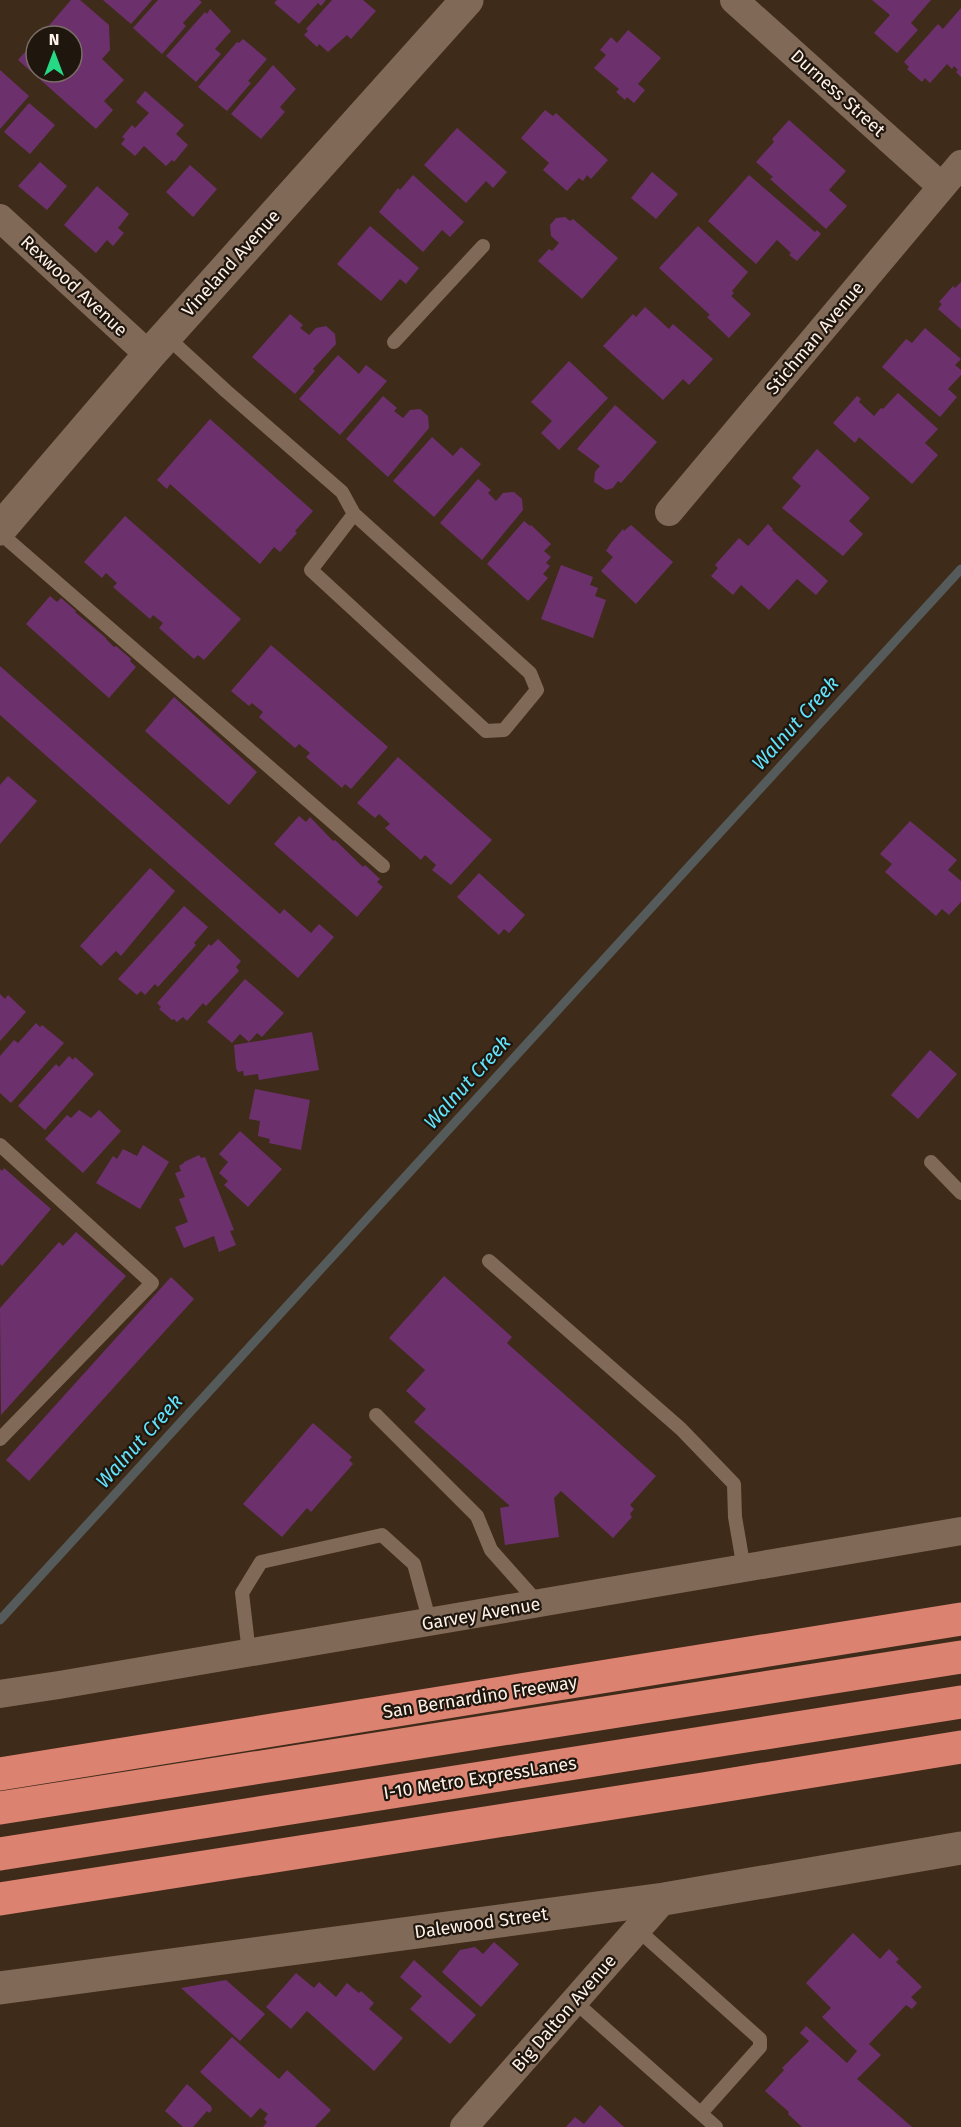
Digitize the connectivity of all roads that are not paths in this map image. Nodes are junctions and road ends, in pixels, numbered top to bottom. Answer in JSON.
{"nodes":[{"id":1,"x":467,"y":0,"type":"edge"},
{"id":2,"x":735,"y":0,"type":"edge"},
{"id":3,"x":961,"y":164,"type":"edge"},
{"id":4,"x":941,"y":186,"type":"junction"},
{"id":5,"x":0,"y":218,"type":"edge"},
{"id":6,"x":483,"y":246,"type":"dead end"},
{"id":7,"x":394,"y":342,"type":"dead end"},
{"id":8,"x":157,"y":346,"type":"junction"},
{"id":9,"x":669,"y":512,"type":"dead end"},
{"id":10,"x":354,"y":513,"type":"junction"},
{"id":11,"x":0,"y":531,"type":"edge"},
{"id":12,"x":383,"y":866,"type":"dead end"},
{"id":13,"x":0,"y":1145,"type":"edge"},
{"id":14,"x":931,"y":1162,"type":"dead end"},
{"id":15,"x":961,"y":1193,"type":"edge"},
{"id":16,"x":489,"y":1261,"type":"dead end"},
{"id":17,"x":376,"y":1415,"type":"dead end"},
{"id":18,"x":0,"y":1439,"type":"edge"},
{"id":19,"x":961,"y":1531,"type":"edge"},
{"id":20,"x":744,"y":1569,"type":"junction"},
{"id":21,"x":539,"y":1604,"type":"junction"},
{"id":22,"x":961,"y":1620,"type":"edge"},
{"id":23,"x":430,"y":1623,"type":"junction"},
{"id":24,"x":249,"y":1653,"type":"junction"},
{"id":25,"x":961,"y":1657,"type":"edge"},
{"id":26,"x":0,"y":1694,"type":"edge"},
{"id":27,"x":961,"y":1702,"type":"edge"},
{"id":28,"x":961,"y":1747,"type":"edge"},
{"id":29,"x":0,"y":1774,"type":"edge"},
{"id":30,"x":0,"y":1808,"type":"edge"},
{"id":31,"x":961,"y":1848,"type":"edge"},
{"id":32,"x":0,"y":1854,"type":"edge"},
{"id":33,"x":0,"y":1899,"type":"edge"},
{"id":34,"x":664,"y":1899,"type":"junction"},
{"id":35,"x":637,"y":1929,"type":"junction"},
{"id":36,"x":0,"y":1988,"type":"edge"},
{"id":37,"x":574,"y":2001,"type":"junction"},
{"id":38,"x":701,"y":2113,"type":"junction"},
{"id":39,"x":464,"y":2127,"type":"edge"},
{"id":40,"x":716,"y":2127,"type":"edge"}],
"edges":[{"from":1,"to":8,"type":"street","name":"Vineland Avenue"},
{"from":2,"to":4,"type":"street","name":"Durness Street"},
{"from":3,"to":4,"type":"street","name":"Stichman Avenue"},
{"from":4,"to":9,"type":"street","name":"Stichman Avenue"},
{"from":5,"to":8,"type":"street","name":"Rexwood Avenue"},
{"from":6,"to":7,"type":"lane"},
{"from":8,"to":10,"type":"lane"},
{"from":8,"to":11,"type":"street","name":"Vineland Avenue"},
{"from":10,"to":10,"type":"lane"},
{"from":11,"to":12,"type":"lane"},
{"from":13,"to":18,"type":"lane"},
{"from":14,"to":15,"type":"lane"},
{"from":16,"to":20,"type":"lane"},
{"from":17,"to":21,"type":"lane"},
{"from":19,"to":20,"type":"street","name":"Garvey Avenue"},
{"from":20,"to":21,"type":"street","name":"Garvey Avenue"},
{"from":21,"to":23,"type":"street","name":"Garvey Avenue"},
{"from":22,"to":29,"type":"highway","name":"San Bernardino Freeway"},
{"from":23,"to":24,"type":"street","name":"Garvey Avenue"},
{"from":23,"to":24,"type":"lane"},
{"from":24,"to":26,"type":"street","name":"Garvey Avenue"},
{"from":25,"to":30,"type":"highway"},
{"from":27,"to":32,"type":"highway","name":"I-10 Metro ExpressLanes"},
{"from":28,"to":33,"type":"highway"},
{"from":31,"to":34,"type":"street","name":"Dalewood Street"},
{"from":34,"to":35,"type":"street","name":"Big Dalton Avenue"},
{"from":34,"to":36,"type":"street","name":"Dalewood Street"},
{"from":35,"to":37,"type":"street","name":"Big Dalton Avenue"},
{"from":35,"to":38,"type":"lane"},
{"from":37,"to":38,"type":"lane"},
{"from":37,"to":39,"type":"street","name":"Big Dalton Avenue"},
{"from":38,"to":40,"type":"lane"}]}
